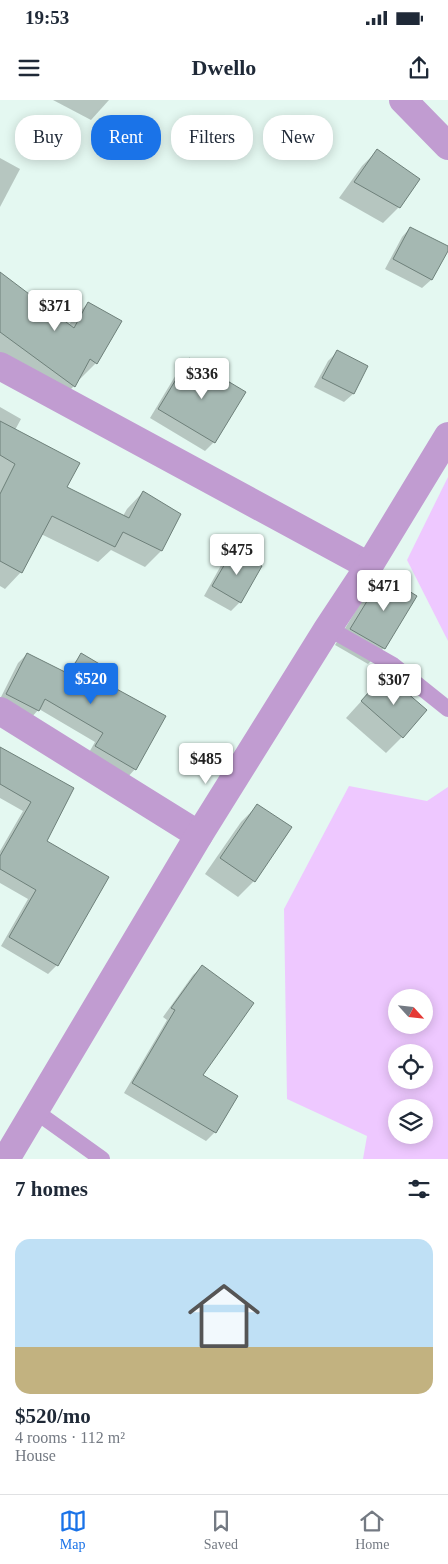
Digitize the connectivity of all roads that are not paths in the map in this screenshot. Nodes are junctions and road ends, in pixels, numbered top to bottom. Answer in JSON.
{"nodes":[{"id":1,"x":403,"y":100,"type":"edge"},
{"id":2,"x":448,"y":146,"type":"edge"},
{"id":3,"x":0,"y":366,"type":"edge"},
{"id":4,"x":448,"y":436,"type":"edge"},
{"id":5,"x":369,"y":566,"type":"junction"},
{"id":6,"x":328,"y":628,"type":"junction"},
{"id":7,"x":448,"y":709,"type":"edge"},
{"id":8,"x":0,"y":711,"type":"edge"},
{"id":9,"x":199,"y":835,"type":"junction"},
{"id":10,"x":34,"y":1111,"type":"junction"},
{"id":11,"x":6,"y":1159,"type":"edge"},
{"id":12,"x":102,"y":1159,"type":"edge"}],
"edges":[{"from":1,"to":2,"type":"street"},
{"from":3,"to":5,"type":"street"},
{"from":4,"to":5,"type":"street"},
{"from":5,"to":6,"type":"street"},
{"from":6,"to":7,"type":"lane"},
{"from":6,"to":9,"type":"street"},
{"from":8,"to":9,"type":"street"},
{"from":9,"to":10,"type":"street"},
{"from":10,"to":11,"type":"street"},
{"from":10,"to":12,"type":"lane"}]}
